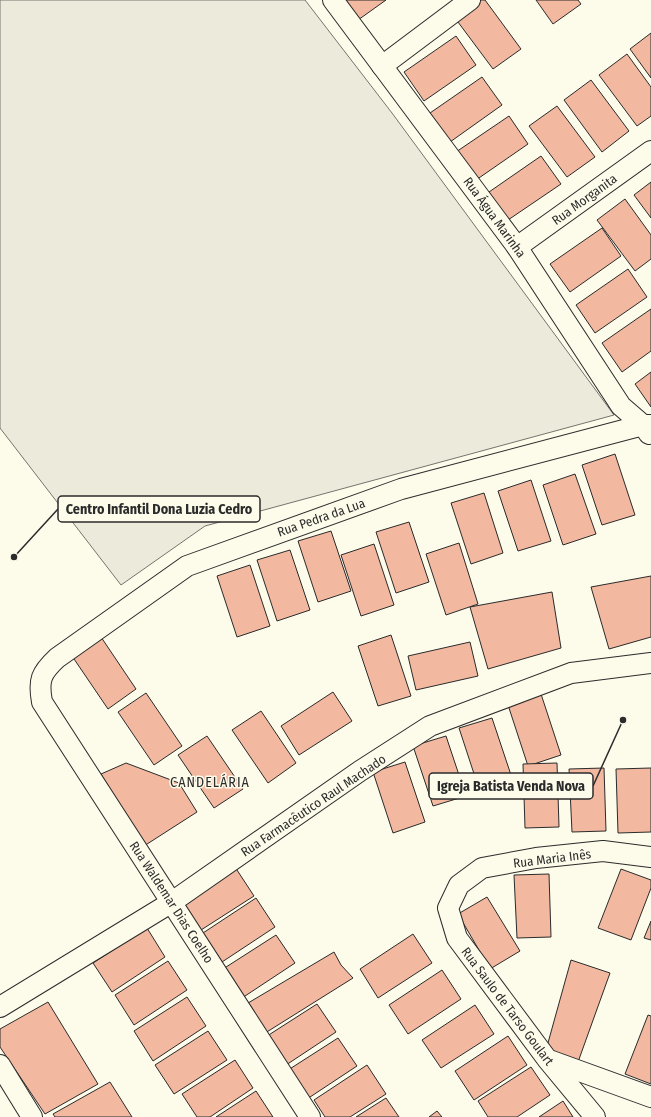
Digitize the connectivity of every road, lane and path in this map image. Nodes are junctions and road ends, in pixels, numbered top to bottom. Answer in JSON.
{"nodes":[{"id":1,"x":333,"y":0,"type":"edge"},
{"id":2,"x":470,"y":0,"type":"edge"},
{"id":3,"x":382,"y":66,"type":"junction"},
{"id":4,"x":651,"y":151,"type":"edge"},
{"id":5,"x":518,"y":247,"type":"junction"},
{"id":6,"x":648,"y":429,"type":"edge"},
{"id":7,"x":651,"y":663,"type":"edge"},
{"id":8,"x":39,"y":686,"type":"joint"},
{"id":9,"x":651,"y":857,"type":"edge"},
{"id":10,"x":459,"y":885,"type":"joint"},
{"id":11,"x":172,"y":902,"type":"junction"},
{"id":12,"x":0,"y":1007,"type":"edge"},
{"id":13,"x":547,"y":1059,"type":"junction"},
{"id":14,"x":0,"y":1065,"type":"edge"},
{"id":15,"x":651,"y":1097,"type":"edge"},
{"id":16,"x":32,"y":1117,"type":"edge"},
{"id":17,"x":310,"y":1117,"type":"edge"},
{"id":18,"x":595,"y":1117,"type":"edge"}],
"edges":[{"from":1,"to":3,"type":"street","name":"Rua Água Marinha"},
{"from":2,"to":3,"type":"street"},
{"from":3,"to":5,"type":"street","name":"Rua Água Marinha"},
{"from":4,"to":5,"type":"street","name":"Rua Morganita"},
{"from":5,"to":6,"type":"street","name":"Rua Água Marinha"},
{"from":6,"to":8,"type":"street","name":"Rua Pedra da Lua"},
{"from":7,"to":11,"type":"street","name":"Rua Farmacêutico Raul Machado"},
{"from":8,"to":11,"type":"street","name":"Rua Waldemar Dias Coelho"},
{"from":9,"to":10,"type":"street","name":"Rua Maria Inês"},
{"from":10,"to":13,"type":"street","name":"Rua Saulo de Tarso Goulart"},
{"from":11,"to":12,"type":"street","name":"Rua Farmacêutico Raul Machado"},
{"from":11,"to":17,"type":"street","name":"Rua Waldemar Dias Coelho"},
{"from":13,"to":15,"type":"street"},
{"from":13,"to":18,"type":"street","name":"Rua Saulo de Tarso Goulart"},
{"from":14,"to":16,"type":"street"}]}
